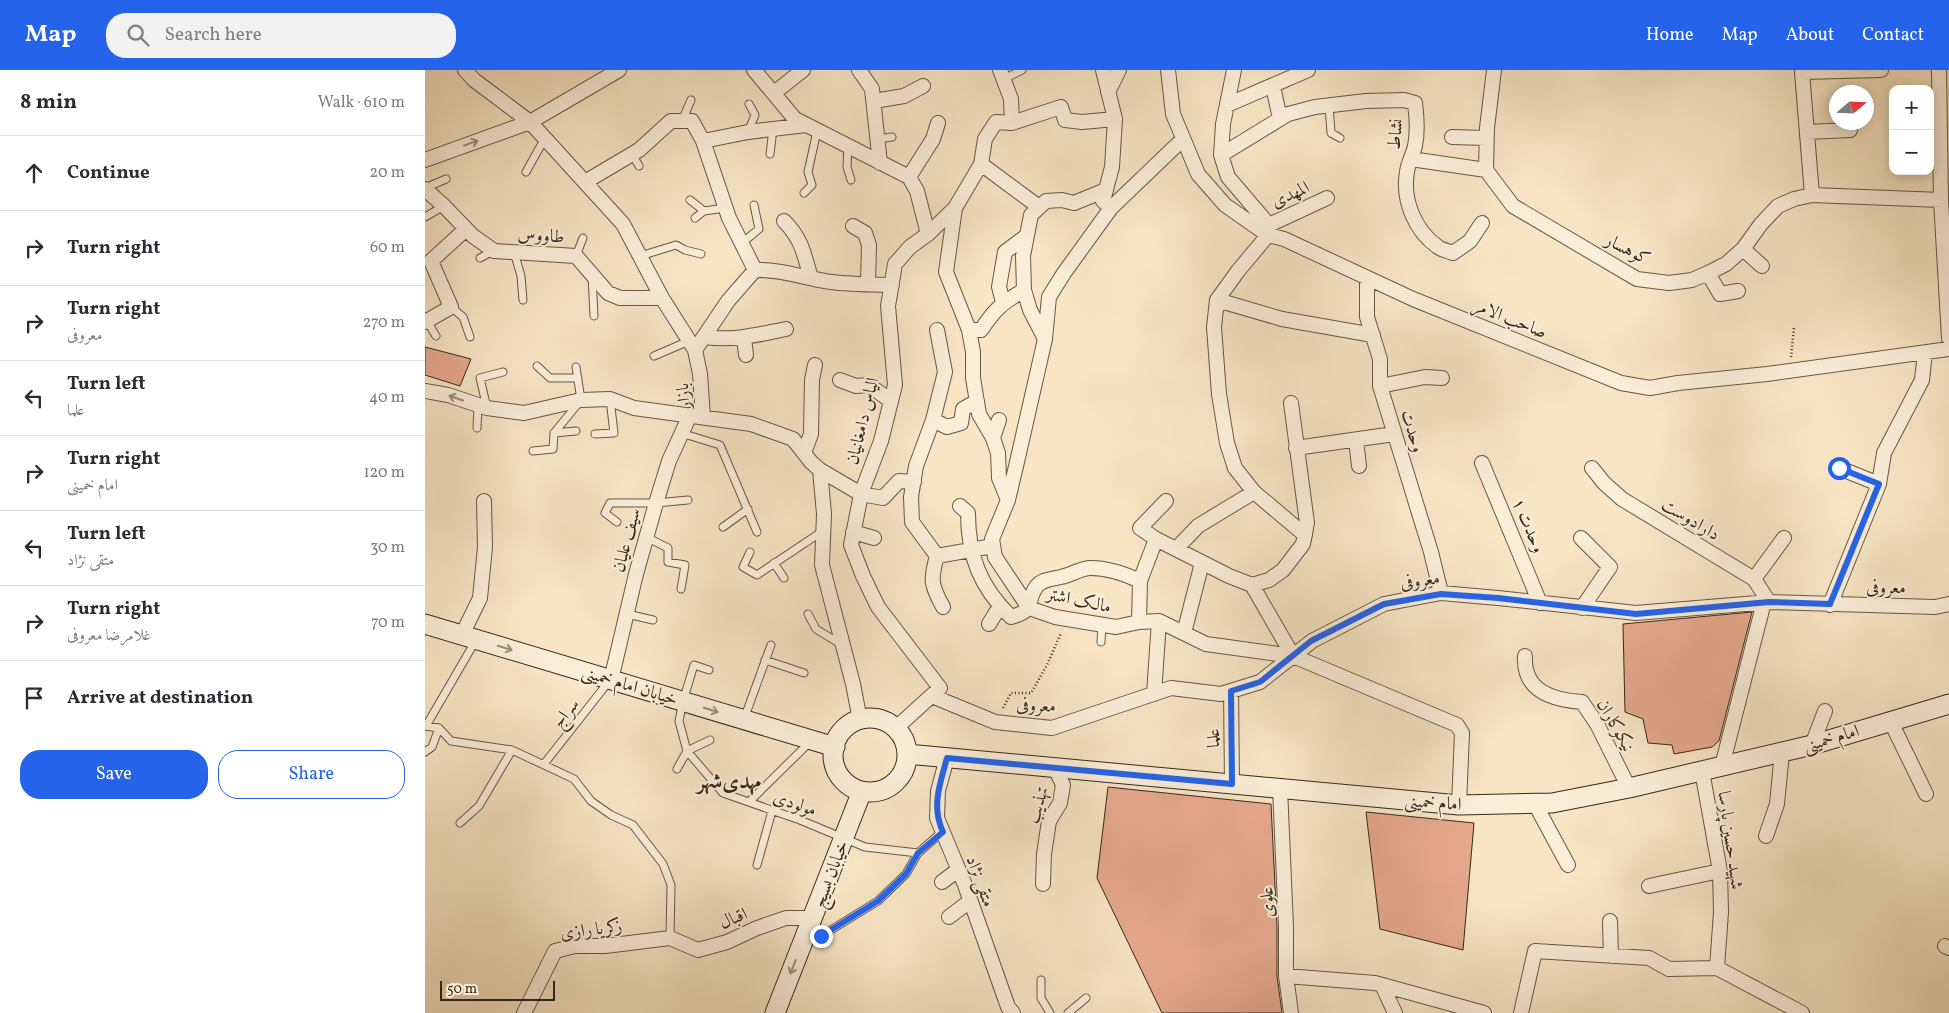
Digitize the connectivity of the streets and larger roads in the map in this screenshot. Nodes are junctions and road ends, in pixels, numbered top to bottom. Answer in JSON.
{"nodes":[{"id":1,"x":465,"y":70,"type":"edge"},
{"id":2,"x":619,"y":70,"type":"edge"},
{"id":3,"x":754,"y":70,"type":"edge"},
{"id":4,"x":803,"y":70,"type":"edge"},
{"id":5,"x":860,"y":70,"type":"edge"},
{"id":6,"x":1103,"y":70,"type":"edge"},
{"id":7,"x":1119,"y":70,"type":"edge"},
{"id":8,"x":1169,"y":70,"type":"edge"},
{"id":9,"x":1234,"y":70,"type":"edge"},
{"id":10,"x":1308,"y":70,"type":"edge"},
{"id":11,"x":1494,"y":70,"type":"edge"},
{"id":12,"x":1881,"y":70,"type":"edge"},
{"id":13,"x":1939,"y":70,"type":"edge"},
{"id":14,"x":1002,"y":74,"type":"edge"},
{"id":15,"x":923,"y":86,"type":"dead end"},
{"id":16,"x":1273,"y":86,"type":"junction"},
{"id":17,"x":1108,"y":92,"type":"junction"},
{"id":18,"x":774,"y":94,"type":"junction"},
{"id":19,"x":874,"y":101,"type":"junction"},
{"id":20,"x":1227,"y":105,"type":"junction"},
{"id":21,"x":1115,"y":119,"type":"junction"},
{"id":22,"x":1280,"y":119,"type":"junction"},
{"id":23,"x":530,"y":122,"type":"junction"},
{"id":24,"x":938,"y":123,"type":"dead end"},
{"id":25,"x":1012,"y":123,"type":"junction"},
{"id":26,"x":812,"y":128,"type":"junction"},
{"id":27,"x":1850,"y":130,"type":"dead end"},
{"id":28,"x":1807,"y":132,"type":"junction"},
{"id":29,"x":1451,"y":137,"type":"dead end"},
{"id":30,"x":1486,"y":138,"type":"junction"},
{"id":31,"x":1183,"y":139,"type":"junction"},
{"id":32,"x":703,"y":141,"type":"junction"},
{"id":33,"x":1221,"y":155,"type":"junction"},
{"id":34,"x":1411,"y":159,"type":"junction"},
{"id":35,"x":425,"y":160,"type":"edge"},
{"id":36,"x":880,"y":163,"type":"junction"},
{"id":37,"x":981,"y":164,"type":"junction"},
{"id":38,"x":1486,"y":170,"type":"junction"},
{"id":39,"x":909,"y":177,"type":"junction"},
{"id":40,"x":585,"y":182,"type":"junction"},
{"id":41,"x":425,"y":188,"type":"edge"},
{"id":42,"x":1106,"y":190,"type":"junction"},
{"id":43,"x":1812,"y":195,"type":"junction"},
{"id":44,"x":1327,"y":198,"type":"dead end"},
{"id":45,"x":1941,"y":200,"type":"junction"},
{"id":46,"x":1039,"y":207,"type":"junction"},
{"id":47,"x":955,"y":208,"type":"junction"},
{"id":48,"x":1111,"y":208,"type":"junction"},
{"id":49,"x":783,"y":221,"type":"dead end"},
{"id":50,"x":1482,"y":223,"type":"dead end"},
{"id":51,"x":853,"y":226,"type":"dead end"},
{"id":52,"x":466,"y":229,"type":"junction"},
{"id":53,"x":1268,"y":230,"type":"junction"},
{"id":54,"x":928,"y":234,"type":"junction"},
{"id":55,"x":1025,"y":237,"type":"junction"},
{"id":56,"x":1743,"y":249,"type":"junction"},
{"id":57,"x":428,"y":261,"type":"edge"},
{"id":58,"x":1762,"y":266,"type":"dead end"},
{"id":59,"x":755,"y":270,"type":"junction"},
{"id":60,"x":1708,"y":273,"type":"junction"},
{"id":61,"x":811,"y":278,"type":"junction"},
{"id":62,"x":1367,"y":278,"type":"junction"},
{"id":63,"x":868,"y":284,"type":"junction"},
{"id":64,"x":892,"y":285,"type":"junction"},
{"id":65,"x":1024,"y":290,"type":"junction"},
{"id":66,"x":1738,"y":292,"type":"dead end"},
{"id":67,"x":662,"y":298,"type":"junction"},
{"id":68,"x":1217,"y":300,"type":"junction"},
{"id":69,"x":1003,"y":302,"type":"junction"},
{"id":70,"x":426,"y":321,"type":"edge"},
{"id":71,"x":786,"y":329,"type":"dead end"},
{"id":72,"x":937,"y":330,"type":"dead end"},
{"id":73,"x":969,"y":330,"type":"junction"},
{"id":74,"x":1373,"y":335,"type":"junction"},
{"id":75,"x":704,"y":337,"type":"junction"},
{"id":76,"x":744,"y":338,"type":"junction"},
{"id":77,"x":1949,"y":338,"type":"edge"},
{"id":78,"x":1045,"y":339,"type":"junction"},
{"id":79,"x":692,"y":346,"type":"junction"},
{"id":80,"x":1949,"y":350,"type":"edge"},
{"id":81,"x":1925,"y":353,"type":"junction"},
{"id":82,"x":746,"y":355,"type":"dead end"},
{"id":83,"x":815,"y":365,"type":"dead end"},
{"id":84,"x":1442,"y":378,"type":"dead end"},
{"id":85,"x":840,"y":380,"type":"dead end"},
{"id":86,"x":1380,"y":386,"type":"junction"},
{"id":87,"x":425,"y":391,"type":"edge"},
{"id":88,"x":891,"y":401,"type":"junction"},
{"id":89,"x":977,"y":401,"type":"junction"},
{"id":90,"x":1291,"y":403,"type":"dead end"},
{"id":91,"x":697,"y":416,"type":"junction"},
{"id":92,"x":933,"y":420,"type":"junction"},
{"id":93,"x":999,"y":420,"type":"dead end"},
{"id":94,"x":1395,"y":434,"type":"junction"},
{"id":95,"x":993,"y":438,"type":"junction"},
{"id":96,"x":1356,"y":440,"type":"junction"},
{"id":97,"x":1296,"y":448,"type":"junction"},
{"id":98,"x":804,"y":453,"type":"junction"},
{"id":99,"x":1482,"y":463,"type":"dead end"},
{"id":100,"x":1359,"y":466,"type":"dead end"},
{"id":101,"x":1592,"y":468,"type":"dead end"},
{"id":102,"x":1839,"y":468,"type":"dead end"},
{"id":103,"x":820,"y":470,"type":"junction"},
{"id":104,"x":913,"y":482,"type":"junction"},
{"id":105,"x":1879,"y":484,"type":"junction"},
{"id":106,"x":1254,"y":492,"type":"junction"},
{"id":107,"x":861,"y":494,"type":"junction"},
{"id":108,"x":1008,"y":500,"type":"junction"},
{"id":109,"x":484,"y":501,"type":"dead end"},
{"id":110,"x":1166,"y":501,"type":"dead end"},
{"id":111,"x":960,"y":506,"type":"dead end"},
{"id":112,"x":853,"y":532,"type":"junction"},
{"id":113,"x":1305,"y":535,"type":"junction"},
{"id":114,"x":875,"y":538,"type":"dead end"},
{"id":115,"x":1581,"y":538,"type":"dead end"},
{"id":116,"x":1784,"y":538,"type":"dead end"},
{"id":117,"x":1157,"y":539,"type":"junction"},
{"id":118,"x":993,"y":546,"type":"junction"},
{"id":119,"x":1176,"y":549,"type":"junction"},
{"id":120,"x":970,"y":551,"type":"junction"},
{"id":121,"x":937,"y":556,"type":"junction"},
{"id":122,"x":1202,"y":562,"type":"junction"},
{"id":123,"x":1753,"y":579,"type":"junction"},
{"id":124,"x":1140,"y":581,"type":"junction"},
{"id":125,"x":1252,"y":585,"type":"junction"},
{"id":126,"x":1441,"y":594,"type":"junction"},
{"id":127,"x":1767,"y":602,"type":"junction"},
{"id":128,"x":1540,"y":603,"type":"junction"},
{"id":129,"x":1830,"y":604,"type":"junction"},
{"id":130,"x":1949,"y":604,"type":"edge"},
{"id":131,"x":1000,"y":606,"type":"junction"},
{"id":132,"x":943,"y":608,"type":"dead end"},
{"id":133,"x":1029,"y":608,"type":"junction"},
{"id":134,"x":1582,"y":608,"type":"junction"},
{"id":135,"x":1159,"y":621,"type":"junction"},
{"id":136,"x":1139,"y":622,"type":"junction"},
{"id":137,"x":425,"y":624,"type":"edge"},
{"id":138,"x":989,"y":624,"type":"dead end"},
{"id":139,"x":1184,"y":633,"type":"junction"},
{"id":140,"x":469,"y":637,"type":"junction"},
{"id":141,"x":1293,"y":656,"type":"junction"},
{"id":142,"x":1525,"y":656,"type":"dead end"},
{"id":143,"x":611,"y":680,"type":"junction"},
{"id":144,"x":1231,"y":691,"type":"junction"},
{"id":145,"x":936,"y":692,"type":"junction"},
{"id":146,"x":1154,"y":694,"type":"junction"},
{"id":147,"x":1949,"y":704,"type":"edge"},
{"id":148,"x":1825,"y":711,"type":"dead end"},
{"id":149,"x":860,"y":720,"type":"junction"},
{"id":150,"x":1890,"y":720,"type":"junction"},
{"id":151,"x":896,"y":728,"type":"junction"},
{"id":152,"x":1812,"y":745,"type":"junction"},
{"id":153,"x":835,"y":747,"type":"junction"},
{"id":154,"x":1782,"y":752,"type":"junction"},
{"id":155,"x":907,"y":754,"type":"junction"},
{"id":156,"x":947,"y":758,"type":"junction"},
{"id":157,"x":1722,"y":766,"type":"junction"},
{"id":158,"x":1055,"y":768,"type":"junction"},
{"id":159,"x":1703,"y":771,"type":"junction"},
{"id":160,"x":1232,"y":784,"type":"junction"},
{"id":161,"x":1281,"y":788,"type":"junction"},
{"id":162,"x":1629,"y":788,"type":"junction"},
{"id":163,"x":862,"y":791,"type":"junction"},
{"id":164,"x":1926,"y":794,"type":"dead end"},
{"id":165,"x":1535,"y":804,"type":"junction"},
{"id":166,"x":1459,"y":805,"type":"junction"},
{"id":167,"x":1766,"y":836,"type":"dead end"},
{"id":168,"x":1568,"y":865,"type":"dead end"},
{"id":169,"x":959,"y":870,"type":"junction"},
{"id":170,"x":1720,"y":871,"type":"junction"},
{"id":171,"x":942,"y":882,"type":"dead end"},
{"id":172,"x":1043,"y":884,"type":"dead end"},
{"id":173,"x":1649,"y":886,"type":"dead end"},
{"id":174,"x":970,"y":901,"type":"junction"},
{"id":175,"x":949,"y":917,"type":"dead end"},
{"id":176,"x":1609,"y":921,"type":"dead end"},
{"id":177,"x":810,"y":925,"type":"junction"},
{"id":178,"x":670,"y":938,"type":"joint"},
{"id":179,"x":1611,"y":956,"type":"junction"},
{"id":180,"x":1717,"y":968,"type":"junction"},
{"id":181,"x":1286,"y":976,"type":"junction"},
{"id":182,"x":1383,"y":985,"type":"junction"},
{"id":183,"x":1007,"y":1011,"type":"edge"},
{"id":184,"x":524,"y":1013,"type":"edge"},
{"id":185,"x":775,"y":1013,"type":"edge"},
{"id":186,"x":1291,"y":1013,"type":"edge"},
{"id":187,"x":1395,"y":1013,"type":"edge"},
{"id":188,"x":1484,"y":1013,"type":"edge"},
{"id":189,"x":1521,"y":1013,"type":"edge"},
{"id":190,"x":1803,"y":1013,"type":"edge"}],
"edges":[{"from":1,"to":23,"type":"street","name":"بازار"},
{"from":2,"to":23,"type":"street"},
{"from":3,"to":18,"type":"street"},
{"from":4,"to":18,"type":"street"},
{"from":5,"to":19,"type":"street"},
{"from":6,"to":17,"type":"street"},
{"from":7,"to":17,"type":"street"},
{"from":8,"to":31,"type":"street","name":"صاحب الامر"},
{"from":9,"to":20,"type":"street"},
{"from":10,"to":16,"type":"street"},
{"from":11,"to":30,"type":"street"},
{"from":12,"to":28,"type":"street"},
{"from":13,"to":45,"type":"street"},
{"from":14,"to":25,"type":"street"},
{"from":15,"to":19,"type":"street"},
{"from":16,"to":20,"type":"street"},
{"from":16,"to":22,"type":"street"},
{"from":17,"to":21,"type":"street"},
{"from":18,"to":26,"type":"street"},
{"from":19,"to":36,"type":"street"},
{"from":20,"to":33,"type":"street"},
{"from":21,"to":25,"type":"street","name":"الیاس دامغانیان"},
{"from":21,"to":42,"type":"street"},
{"from":22,"to":33,"type":"street","name":"نشاط"},
{"from":22,"to":34,"type":"street","name":"نشاط"},
{"from":35,"to":23,"type":"street","one_way":true},
{"from":23,"to":40,"type":"street","name":"بازار"},
{"from":24,"to":39,"type":"street"},
{"from":25,"to":37,"type":"street","name":"الیاس دامغانیان"},
{"from":26,"to":32,"type":"street"},
{"from":26,"to":36,"type":"street"},
{"from":27,"to":28,"type":"street"},
{"from":28,"to":43,"type":"street"},
{"from":29,"to":30,"type":"street"},
{"from":30,"to":38,"type":"street"},
{"from":31,"to":48,"type":"street"},
{"from":31,"to":53,"type":"street","name":"صاحب الامر"},
{"from":32,"to":40,"type":"street"},
{"from":32,"to":59,"type":"street"},
{"from":33,"to":53,"type":"street"},
{"from":34,"to":38,"type":"street"},
{"from":34,"to":50,"type":"street","name":"نشاط"},
{"from":36,"to":39,"type":"street"},
{"from":37,"to":46,"type":"street"},
{"from":37,"to":47,"type":"street","name":"الیاس دامغانیان"},
{"from":38,"to":60,"type":"street","name":"کوهسار"},
{"from":39,"to":54,"type":"street"},
{"from":40,"to":67,"type":"street","name":"بازار"},
{"from":41,"to":52,"type":"street","name":"طاووس"},
{"from":42,"to":46,"type":"street"},
{"from":42,"to":48,"type":"street"},
{"from":43,"to":45,"type":"street","name":"کوهسار"},
{"from":43,"to":56,"type":"street","name":"کوهسار"},
{"from":44,"to":53,"type":"street","name":"المهدی"},
{"from":45,"to":77,"type":"street"},
{"from":46,"to":55,"type":"street"},
{"from":47,"to":54,"type":"street","name":"الیاس دامغانیان"},
{"from":47,"to":73,"type":"street"},
{"from":48,"to":78,"type":"street"},
{"from":49,"to":61,"type":"street"},
{"from":51,"to":63,"type":"street"},
{"from":52,"to":57,"type":"street"},
{"from":52,"to":67,"type":"street","name":"طاووس"},
{"from":53,"to":62,"type":"street","name":"صاحب الامر"},
{"from":53,"to":68,"type":"street"},
{"from":54,"to":64,"type":"street","name":"الیاس دامغانیان"},
{"from":55,"to":65,"type":"street"},
{"from":55,"to":69,"type":"street"},
{"from":56,"to":58,"type":"street"},
{"from":56,"to":60,"type":"street","name":"کوهسار"},
{"from":57,"to":70,"type":"street"},
{"from":59,"to":61,"type":"street"},
{"from":59,"to":75,"type":"street"},
{"from":60,"to":66,"type":"street"},
{"from":61,"to":63,"type":"street"},
{"from":62,"to":74,"type":"street","name":"وحدت"},
{"from":62,"to":81,"type":"street","name":"صاحب الامر"},
{"from":63,"to":64,"type":"street"},
{"from":64,"to":88,"type":"street","name":"الیاس دامغانیان"},
{"from":65,"to":69,"type":"street"},
{"from":65,"to":78,"type":"street"},
{"from":67,"to":79,"type":"street","name":"بازار"},
{"from":68,"to":74,"type":"street"},
{"from":68,"to":106,"type":"street"},
{"from":69,"to":73,"type":"street"},
{"from":71,"to":76,"type":"street"},
{"from":72,"to":92,"type":"street"},
{"from":73,"to":89,"type":"street"},
{"from":74,"to":86,"type":"street","name":"وحدت"},
{"from":75,"to":76,"type":"street"},
{"from":75,"to":79,"type":"street"},
{"from":76,"to":82,"type":"street"},
{"from":78,"to":108,"type":"street"},
{"from":79,"to":91,"type":"street","name":"بازار"},
{"from":80,"to":81,"type":"street","name":"صاحب الامر"},
{"from":81,"to":105,"type":"street"},
{"from":83,"to":98,"type":"street"},
{"from":84,"to":86,"type":"street"},
{"from":85,"to":88,"type":"street"},
{"from":86,"to":94,"type":"street","name":"وحدت"},
{"from":91,"to":87,"type":"street","one_way":true},
{"from":88,"to":107,"type":"street","name":"الیاس دامغانیان"},
{"from":89,"to":92,"type":"street"},
{"from":89,"to":95,"type":"street"},
{"from":90,"to":97,"type":"street"},
{"from":91,"to":98,"type":"street","name":"بازار"},
{"from":91,"to":143,"type":"street","name":"سیف علیان"},
{"from":92,"to":104,"type":"street"},
{"from":93,"to":95,"type":"street"},
{"from":94,"to":96,"type":"street"},
{"from":94,"to":126,"type":"street","name":"وحدت"},
{"from":95,"to":108,"type":"street"},
{"from":96,"to":97,"type":"street"},
{"from":96,"to":100,"type":"street"},
{"from":97,"to":113,"type":"street"},
{"from":98,"to":103,"type":"street","name":"بازار"},
{"from":99,"to":128,"type":"street","name":"وحدت ۱"},
{"from":101,"to":123,"type":"street","name":"دارادوست"},
{"from":102,"to":105,"type":"street"},
{"from":103,"to":107,"type":"street","name":"بازار"},
{"from":103,"to":149,"type":"street"},
{"from":104,"to":107,"type":"street"},
{"from":104,"to":121,"type":"street"},
{"from":105,"to":129,"type":"street"},
{"from":106,"to":113,"type":"street"},
{"from":106,"to":119,"type":"street"},
{"from":107,"to":112,"type":"street","name":"الیاس دامغانیان"},
{"from":108,"to":118,"type":"street"},
{"from":109,"to":140,"type":"street"},
{"from":110,"to":117,"type":"street"},
{"from":111,"to":120,"type":"street"},
{"from":112,"to":114,"type":"street"},
{"from":112,"to":145,"type":"street","name":"الیاس دامغانیان"},
{"from":113,"to":125,"type":"street"},
{"from":115,"to":134,"type":"street"},
{"from":116,"to":123,"type":"street"},
{"from":117,"to":119,"type":"street"},
{"from":117,"to":124,"type":"street"},
{"from":118,"to":120,"type":"street"},
{"from":118,"to":133,"type":"street","name":"مالک اشتر"},
{"from":119,"to":122,"type":"street"},
{"from":120,"to":121,"type":"street"},
{"from":120,"to":131,"type":"street"},
{"from":121,"to":132,"type":"street"},
{"from":122,"to":125,"type":"street"},
{"from":122,"to":139,"type":"street"},
{"from":123,"to":127,"type":"street","name":"دارادوست"},
{"from":124,"to":133,"type":"street"},
{"from":124,"to":136,"type":"street"},
{"from":125,"to":141,"type":"street"},
{"from":126,"to":128,"type":"street","name":"معروفی"},
{"from":126,"to":141,"type":"street","name":"معروفی"},
{"from":127,"to":129,"type":"street","name":"معروفی"},
{"from":127,"to":134,"type":"street","name":"معروفی"},
{"from":127,"to":157,"type":"street"},
{"from":128,"to":134,"type":"street","name":"معروفی"},
{"from":129,"to":130,"type":"street","name":"معروفی"},
{"from":131,"to":133,"type":"street"},
{"from":131,"to":138,"type":"street"},
{"from":133,"to":136,"type":"street","name":"مالک اشتر"},
{"from":135,"to":136,"type":"street","name":"مالک اشتر"},
{"from":135,"to":139,"type":"street","name":"مالک اشتر"},
{"from":135,"to":146,"type":"street"},
{"from":137,"to":140,"type":"street","name":"خیابان امام خمینی"},
{"from":139,"to":141,"type":"street","name":"مالک اشتر"},
{"from":140,"to":143,"type":"street","name":"خیابان امام خمینی","one_way":true},
{"from":141,"to":144,"type":"street","name":"معروفی"},
{"from":141,"to":166,"type":"street","name":"مالک اشتر"},
{"from":142,"to":162,"type":"street","name":"نیکوکاران"},
{"from":143,"to":153,"type":"street","name":"خیابان امام خمینی","one_way":true},
{"from":144,"to":146,"type":"street","name":"معروفی"},
{"from":144,"to":160,"type":"street","name":"علما"},
{"from":145,"to":146,"type":"street","name":"معروفی"},
{"from":145,"to":151,"type":"street"},
{"from":147,"to":150,"type":"street","name":"امام خمینی"},
{"from":148,"to":152,"type":"street"},
{"from":149,"to":151,"type":"street"},
{"from":149,"to":153,"type":"street"},
{"from":150,"to":152,"type":"street","name":"امام خمینی"},
{"from":150,"to":164,"type":"street"},
{"from":151,"to":155,"type":"street"},
{"from":152,"to":154,"type":"street","name":"امام خمینی"},
{"from":153,"to":163,"type":"street"},
{"from":154,"to":157,"type":"street","name":"امام خمینی"},
{"from":154,"to":167,"type":"street"},
{"from":155,"to":156,"type":"street","name":"امام خمینی"},
{"from":155,"to":163,"type":"street"},
{"from":156,"to":158,"type":"street","name":"امام خمینی"},
{"from":156,"to":169,"type":"street","name":"متقی نژاد"},
{"from":157,"to":159,"type":"street","name":"امام خمینی"},
{"from":158,"to":160,"type":"street","name":"امام خمینی"},
{"from":158,"to":172,"type":"street","name":"تهذیب"},
{"from":159,"to":162,"type":"street","name":"امام خمینی"},
{"from":159,"to":170,"type":"street","name":"شهید حسین پارسا"},
{"from":160,"to":161,"type":"street","name":"امام خمینی"},
{"from":161,"to":166,"type":"street","name":"امام خمینی"},
{"from":161,"to":181,"type":"street","name":"علوی"},
{"from":162,"to":165,"type":"street","name":"امام خمینی"},
{"from":163,"to":177,"type":"street","name":"خیابان بسیج"},
{"from":165,"to":166,"type":"street","name":"امام خمینی"},
{"from":165,"to":168,"type":"street"},
{"from":169,"to":171,"type":"street"},
{"from":169,"to":174,"type":"street","name":"متقی نژاد"},
{"from":170,"to":173,"type":"street"},
{"from":170,"to":180,"type":"street","name":"شهید حسین پارسا"},
{"from":174,"to":175,"type":"street"},
{"from":174,"to":183,"type":"street","name":"متقی نژاد"},
{"from":176,"to":179,"type":"street"},
{"from":177,"to":178,"type":"street","name":"اقبال"},
{"from":177,"to":185,"type":"street","name":"خیابان بسیج","one_way":true},
{"from":178,"to":184,"type":"street","name":"زکریا رازی"},
{"from":179,"to":180,"type":"street"},
{"from":179,"to":189,"type":"street"},
{"from":180,"to":190,"type":"street"},
{"from":181,"to":182,"type":"street"},
{"from":181,"to":186,"type":"street","name":"علوی"},
{"from":182,"to":187,"type":"street"},
{"from":182,"to":188,"type":"street"}]}
